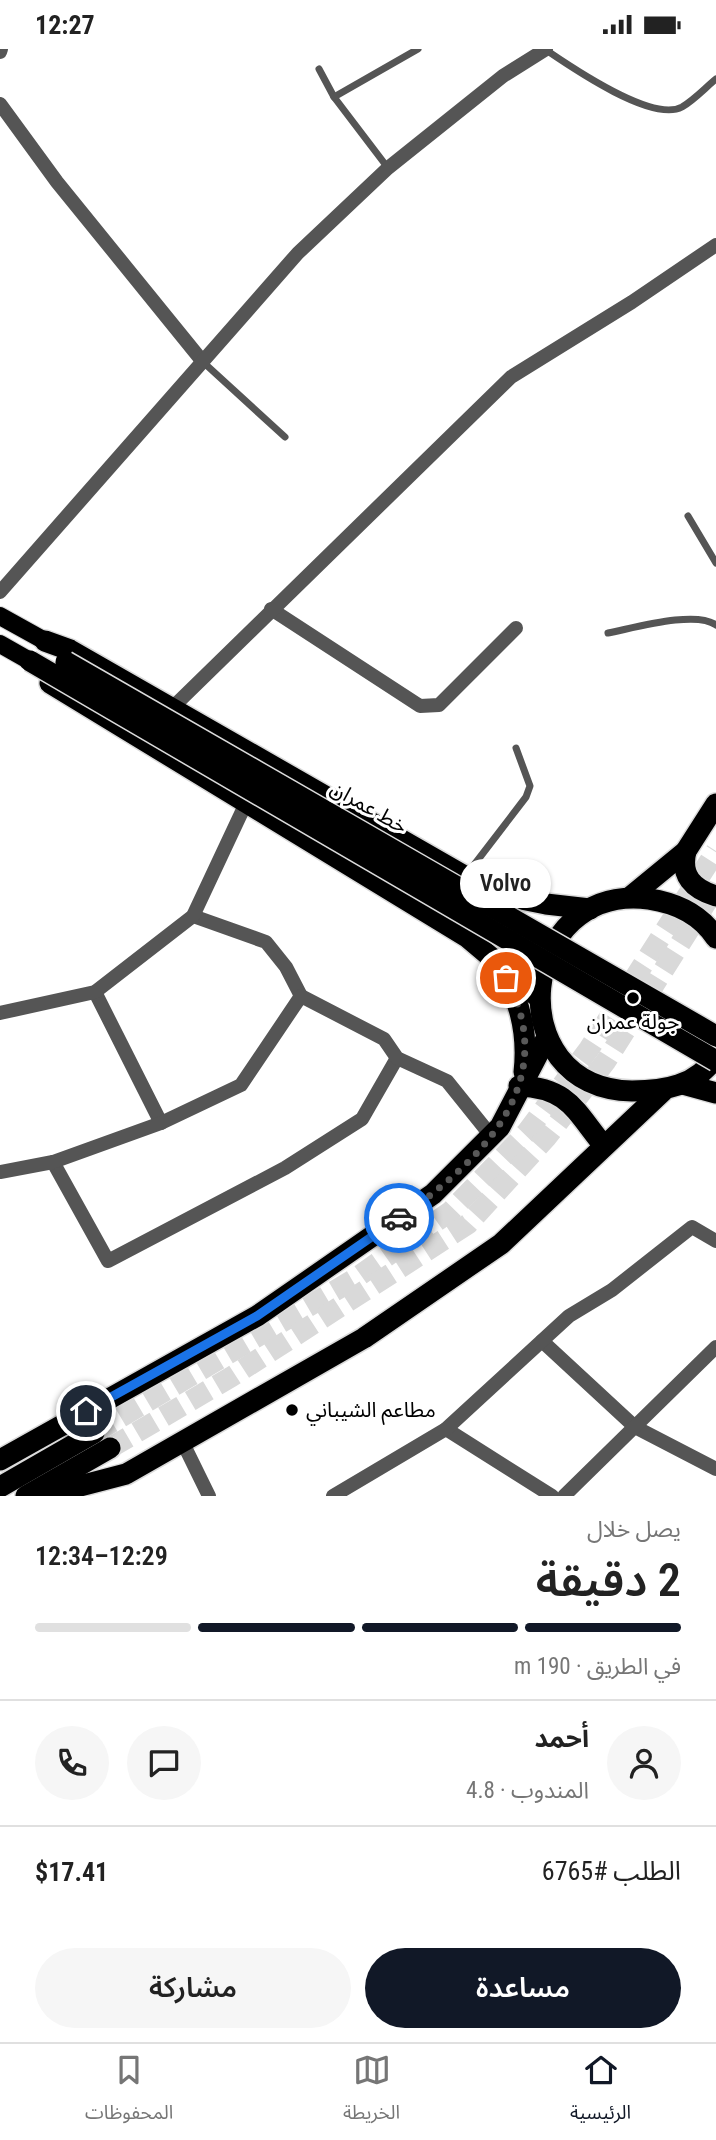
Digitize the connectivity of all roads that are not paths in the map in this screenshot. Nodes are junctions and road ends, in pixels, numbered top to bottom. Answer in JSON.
{"nodes":[{"id":1,"x":418,"y":49,"type":"edge"},
{"id":2,"x":545,"y":49,"type":"edge"},
{"id":3,"x":318,"y":69,"type":"dead end"},
{"id":4,"x":716,"y":79,"type":"edge"},
{"id":5,"x":334,"y":97,"type":"junction"},
{"id":6,"x":0,"y":103,"type":"edge"},
{"id":7,"x":388,"y":168,"type":"junction"},
{"id":8,"x":716,"y":245,"type":"edge"},
{"id":9,"x":203,"y":362,"type":"junction"},
{"id":10,"x":285,"y":437,"type":"dead end"},
{"id":11,"x":688,"y":516,"type":"dead end"},
{"id":12,"x":716,"y":563,"type":"edge"},
{"id":13,"x":0,"y":592,"type":"edge"},
{"id":14,"x":271,"y":609,"type":"junction"},
{"id":15,"x":0,"y":616,"type":"edge"},
{"id":16,"x":716,"y":625,"type":"edge"},
{"id":17,"x":516,"y":628,"type":"dead end"},
{"id":18,"x":608,"y":633,"type":"dead end"},
{"id":19,"x":45,"y":641,"type":"junction"},
{"id":20,"x":0,"y":644,"type":"edge"},
{"id":21,"x":30,"y":661,"type":"junction"},
{"id":22,"x":171,"y":709,"type":"junction"},
{"id":23,"x":516,"y":747,"type":"dead end"},
{"id":24,"x":246,"y":803,"type":"junction"},
{"id":25,"x":716,"y":804,"type":"edge"},
{"id":26,"x":686,"y":851,"type":"junction"},
{"id":27,"x":464,"y":877,"type":"junction"},
{"id":28,"x":496,"y":894,"type":"junction"},
{"id":29,"x":716,"y":896,"type":"edge"},
{"id":30,"x":630,"y":897,"type":"junction"},
{"id":31,"x":590,"y":909,"type":"junction"},
{"id":32,"x":193,"y":916,"type":"junction"},
{"id":33,"x":467,"y":937,"type":"junction"},
{"id":34,"x":716,"y":938,"type":"edge"},
{"id":35,"x":496,"y":961,"type":"junction"},
{"id":36,"x":94,"y":992,"type":"junction"},
{"id":37,"x":301,"y":996,"type":"junction"},
{"id":38,"x":538,"y":997,"type":"junction"},
{"id":39,"x":0,"y":1013,"type":"edge"},
{"id":40,"x":716,"y":1036,"type":"edge"},
{"id":41,"x":547,"y":1037,"type":"junction"},
{"id":42,"x":397,"y":1058,"type":"junction"},
{"id":43,"x":716,"y":1058,"type":"edge"},
{"id":44,"x":521,"y":1084,"type":"junction"},
{"id":45,"x":683,"y":1084,"type":"junction"},
{"id":46,"x":663,"y":1091,"type":"junction"},
{"id":47,"x":716,"y":1093,"type":"edge"},
{"id":48,"x":161,"y":1123,"type":"junction"},
{"id":49,"x":492,"y":1137,"type":"junction"},
{"id":50,"x":604,"y":1146,"type":"junction"},
{"id":51,"x":53,"y":1162,"type":"junction"},
{"id":52,"x":0,"y":1172,"type":"edge"},
{"id":53,"x":716,"y":1241,"type":"edge"},
{"id":54,"x":541,"y":1341,"type":"junction"},
{"id":55,"x":715,"y":1351,"type":"edge"},
{"id":56,"x":635,"y":1427,"type":"junction"},
{"id":57,"x":446,"y":1429,"type":"junction"},
{"id":58,"x":94,"y":1433,"type":"tunnel mouth"},
{"id":59,"x":182,"y":1441,"type":"junction"},
{"id":60,"x":110,"y":1448,"type":"tunnel mouth"},
{"id":61,"x":0,"y":1460,"type":"edge"},
{"id":62,"x":716,"y":1469,"type":"edge"},
{"id":63,"x":0,"y":1487,"type":"edge"},
{"id":64,"x":26,"y":1496,"type":"edge"},
{"id":65,"x":42,"y":1496,"type":"edge"},
{"id":66,"x":209,"y":1496,"type":"edge"},
{"id":67,"x":333,"y":1496,"type":"edge"},
{"id":68,"x":552,"y":1496,"type":"edge"},
{"id":69,"x":564,"y":1496,"type":"edge"}],
"edges":[{"from":1,"to":5,"type":"lane"},
{"from":2,"to":4,"type":"lane"},
{"from":2,"to":7,"type":"street"},
{"from":3,"to":5,"type":"lane"},
{"from":5,"to":7,"type":"lane"},
{"from":6,"to":9,"type":"street"},
{"from":7,"to":9,"type":"street"},
{"from":8,"to":14,"type":"street"},
{"from":9,"to":10,"type":"lane"},
{"from":9,"to":13,"type":"street"},
{"from":11,"to":12,"type":"lane"},
{"from":14,"to":17,"type":"street"},
{"from":14,"to":22,"type":"street"},
{"from":15,"to":19,"type":"main road","name":"خط عمران"},
{"from":16,"to":18,"type":"lane"},
{"from":19,"to":22,"type":"highway"},
{"from":19,"to":40,"type":"highway","name":"خط عمران","bridge":true},
{"from":20,"to":21,"type":"main road","name":"خط عمران"},
{"from":21,"to":24,"type":"highway"},
{"from":21,"to":43,"type":"highway","name":"خط عمران","bridge":true},
{"from":22,"to":27,"type":"highway"},
{"from":23,"to":27,"type":"lane"},
{"from":24,"to":32,"type":"street"},
{"from":24,"to":33,"type":"highway"},
{"from":25,"to":26,"type":"highway"},
{"from":26,"to":29,"type":"highway"},
{"from":26,"to":30,"type":"highway"},
{"from":27,"to":28,"type":"highway"},
{"from":28,"to":31,"type":"highway"},
{"from":28,"to":33,"type":"highway"},
{"from":30,"to":31,"type":"highway"},
{"from":30,"to":34,"type":"highway"},
{"from":31,"to":38,"type":"highway"},
{"from":32,"to":36,"type":"street"},
{"from":32,"to":37,"type":"street"},
{"from":33,"to":35,"type":"highway"},
{"from":35,"to":38,"type":"highway"},
{"from":35,"to":44,"type":"highway"},
{"from":36,"to":39,"type":"street"},
{"from":36,"to":48,"type":"street"},
{"from":37,"to":42,"type":"street"},
{"from":37,"to":48,"type":"street"},
{"from":38,"to":41,"type":"highway"},
{"from":41,"to":44,"type":"highway"},
{"from":41,"to":46,"type":"highway"},
{"from":42,"to":49,"type":"street"},
{"from":42,"to":51,"type":"street"},
{"from":43,"to":45,"type":"highway"},
{"from":44,"to":49,"type":"highway"},
{"from":44,"to":50,"type":"highway"},
{"from":45,"to":46,"type":"highway"},
{"from":45,"to":47,"type":"highway"},
{"from":46,"to":50,"type":"highway"},
{"from":48,"to":51,"type":"street"},
{"from":49,"to":61,"type":"highway"},
{"from":50,"to":59,"type":"highway"},
{"from":51,"to":52,"type":"street"},
{"from":53,"to":54,"type":"street"},
{"from":54,"to":56,"type":"street"},
{"from":54,"to":57,"type":"street"},
{"from":55,"to":56,"type":"street"},
{"from":56,"to":62,"type":"street"},
{"from":56,"to":69,"type":"street"},
{"from":57,"to":67,"type":"street"},
{"from":57,"to":68,"type":"street"},
{"from":58,"to":63,"type":"highway"},
{"from":59,"to":65,"type":"highway"},
{"from":59,"to":66,"type":"street"},
{"from":60,"to":64,"type":"highway"}]}
